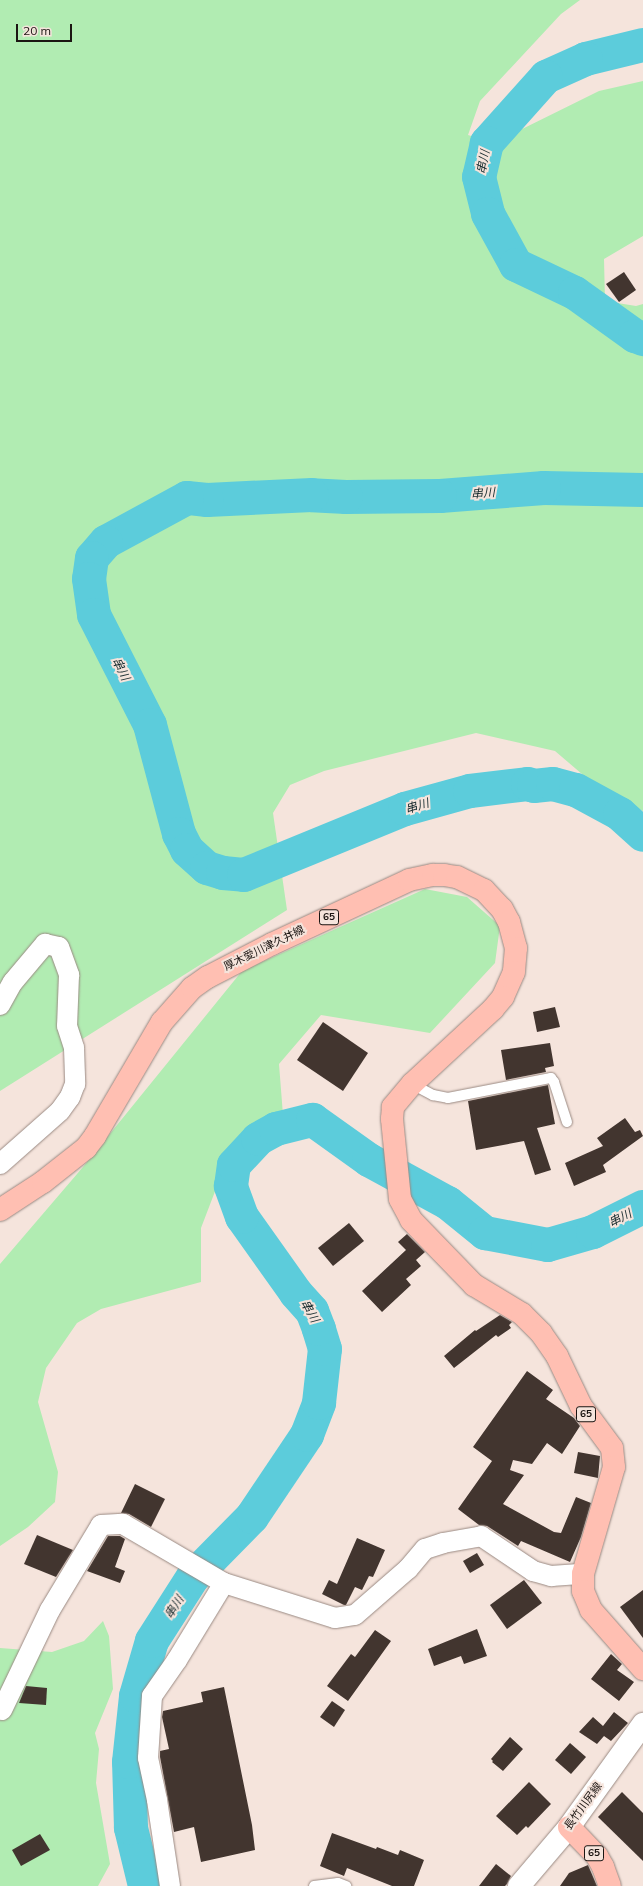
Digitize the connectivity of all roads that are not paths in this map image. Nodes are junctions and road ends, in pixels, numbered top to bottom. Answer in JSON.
{"nodes":[{"id":1,"x":0,"y":1005,"type":"edge"},
{"id":2,"x":412,"y":1084,"type":"junction"},
{"id":3,"x":567,"y":1122,"type":"dead end"},
{"id":4,"x":0,"y":1164,"type":"edge"},
{"id":5,"x":0,"y":1210,"type":"edge"},
{"id":6,"x":583,"y":1574,"type":"junction"},
{"id":7,"x":224,"y":1583,"type":"junction"},
{"id":8,"x":643,"y":1670,"type":"edge"},
{"id":9,"x":2,"y":1710,"type":"dead end"},
{"id":10,"x":643,"y":1724,"type":"edge"},
{"id":11,"x":569,"y":1828,"type":"junction"},
{"id":12,"x":170,"y":1886,"type":"edge"},
{"id":13,"x":314,"y":1886,"type":"edge"},
{"id":14,"x":346,"y":1886,"type":"edge"},
{"id":15,"x":519,"y":1886,"type":"edge"},
{"id":16,"x":610,"y":1886,"type":"edge"}],
"edges":[{"from":1,"to":4,"type":"street"},
{"from":2,"to":3,"type":"lane"},
{"from":2,"to":5,"type":"main road","name":"厚木愛川津久井線","number":"65"},
{"from":2,"to":6,"type":"main road","name":"厚木愛川津久井線","number":"65"},
{"from":6,"to":7,"type":"street"},
{"from":6,"to":8,"type":"main road","number":"65"},
{"from":7,"to":9,"type":"street"},
{"from":7,"to":12,"type":"street"},
{"from":10,"to":11,"type":"main road","name":"長竹川尻線"},
{"from":11,"to":15,"type":"main road","name":"長竹川尻線"},
{"from":11,"to":16,"type":"main road","number":"65"},
{"from":13,"to":14,"type":"lane"}]}
